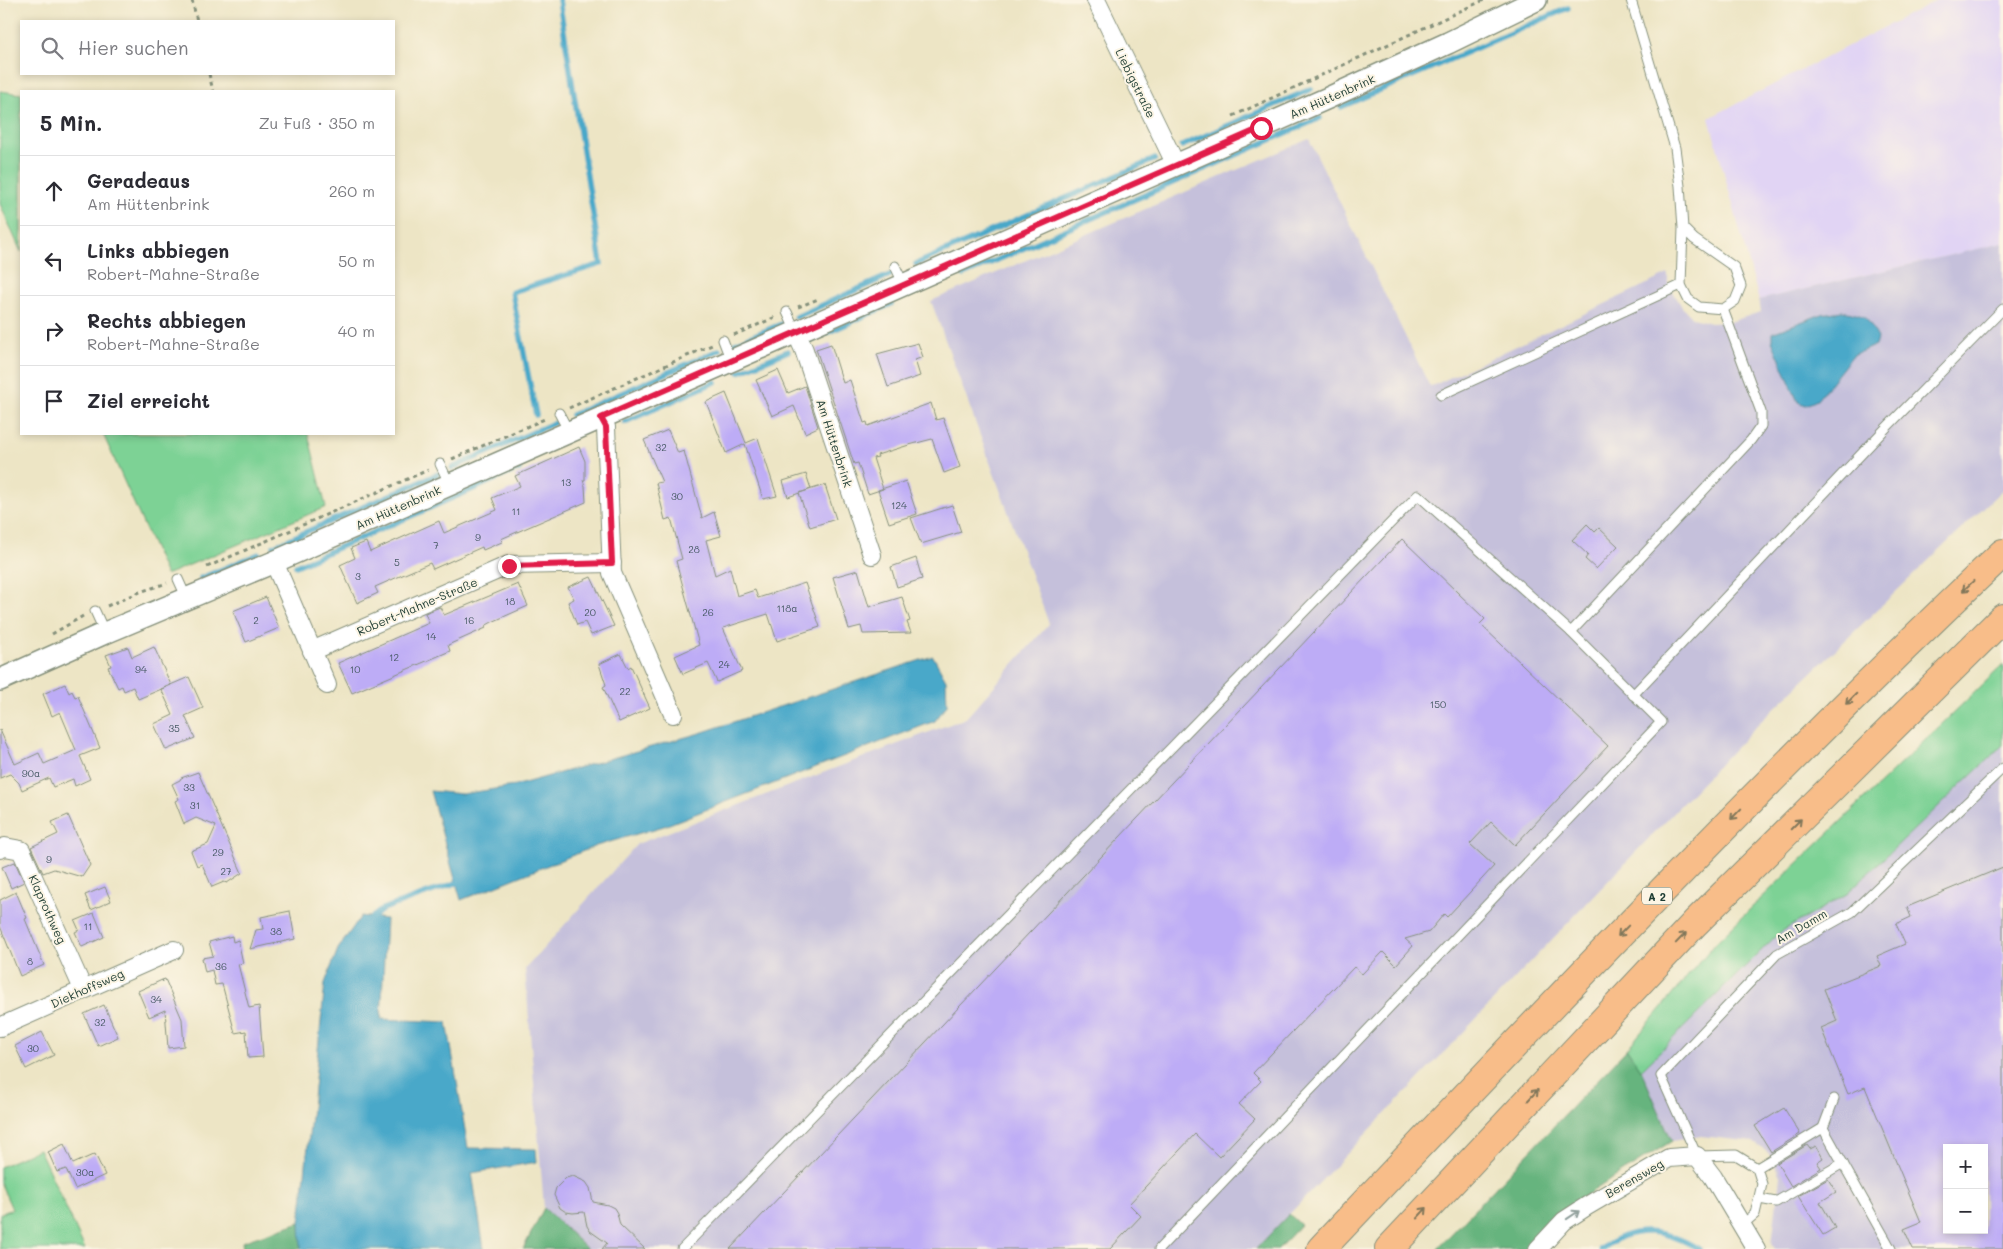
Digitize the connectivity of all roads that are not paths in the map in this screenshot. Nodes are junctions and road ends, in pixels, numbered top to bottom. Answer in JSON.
{"nodes":[{"id":1,"x":1096,"y":0,"type":"edge"},
{"id":2,"x":1536,"y":0,"type":"edge"},
{"id":3,"x":1631,"y":0,"type":"edge"},
{"id":4,"x":1176,"y":165,"type":"junction"},
{"id":5,"x":1683,"y":228,"type":"junction"},
{"id":6,"x":1681,"y":285,"type":"junction"},
{"id":7,"x":2003,"y":309,"type":"edge"},
{"id":8,"x":1723,"y":310,"type":"junction"},
{"id":9,"x":787,"y":312,"type":"road end"},
{"id":10,"x":796,"y":332,"type":"junction"},
{"id":11,"x":722,"y":340,"type":"road end"},
{"id":12,"x":731,"y":361,"type":"junction"},
{"id":13,"x":1442,"y":395,"type":"dead end"},
{"id":14,"x":559,"y":413,"type":"road end"},
{"id":15,"x":601,"y":418,"type":"junction"},
{"id":16,"x":568,"y":432,"type":"junction"},
{"id":17,"x":440,"y":464,"type":"road end"},
{"id":18,"x":450,"y":485,"type":"junction"},
{"id":19,"x":2003,"y":553,"type":"edge"},
{"id":20,"x":872,"y":555,"type":"dead end"},
{"id":21,"x":274,"y":562,"type":"junction"},
{"id":22,"x":612,"y":563,"type":"junction"},
{"id":23,"x":178,"y":579,"type":"road end"},
{"id":24,"x":186,"y":599,"type":"junction"},
{"id":25,"x":95,"y":611,"type":"road end"},
{"id":26,"x":2003,"y":618,"type":"edge"},
{"id":27,"x":1571,"y":632,"type":"junction"},
{"id":28,"x":105,"y":633,"type":"junction"},
{"id":29,"x":312,"y":651,"type":"junction"},
{"id":30,"x":0,"y":680,"type":"edge"},
{"id":31,"x":327,"y":685,"type":"dead end"},
{"id":32,"x":1632,"y":695,"type":"junction"},
{"id":33,"x":673,"y":714,"type":"dead end"},
{"id":34,"x":2003,"y":768,"type":"edge"},
{"id":35,"x":0,"y":849,"type":"edge"},
{"id":36,"x":174,"y":950,"type":"dead end"},
{"id":37,"x":83,"y":989,"type":"junction"},
{"id":38,"x":0,"y":1027,"type":"edge"},
{"id":39,"x":1834,"y":1099,"type":"dead end"},
{"id":40,"x":1823,"y":1128,"type":"junction"},
{"id":41,"x":1697,"y":1156,"type":"junction"},
{"id":42,"x":1843,"y":1162,"type":"junction"},
{"id":43,"x":1757,"y":1168,"type":"junction"},
{"id":44,"x":1759,"y":1199,"type":"junction"},
{"id":45,"x":1742,"y":1225,"type":"junction"},
{"id":46,"x":682,"y":1249,"type":"edge"},
{"id":47,"x":1159,"y":1249,"type":"edge"},
{"id":48,"x":1321,"y":1249,"type":"edge"},
{"id":49,"x":1389,"y":1249,"type":"edge"},
{"id":50,"x":1538,"y":1249,"type":"edge"},
{"id":51,"x":1756,"y":1249,"type":"edge"},
{"id":52,"x":1891,"y":1249,"type":"edge"}],
"edges":[{"from":1,"to":4,"type":"street","name":"Liebigstraße"},
{"from":2,"to":4,"type":"street","name":"Am Hüttenbrink"},
{"from":3,"to":5,"type":"lane"},
{"from":4,"to":10,"type":"street","name":"Am Hüttenbrink"},
{"from":5,"to":6,"type":"lane"},
{"from":5,"to":8,"type":"lane"},
{"from":6,"to":8,"type":"lane"},
{"from":6,"to":13,"type":"lane"},
{"from":7,"to":32,"type":"lane"},
{"from":8,"to":27,"type":"lane"},
{"from":9,"to":10,"type":"lane"},
{"from":10,"to":12,"type":"street","name":"Am Hüttenbrink"},
{"from":10,"to":20,"type":"street","name":"Am Hüttenbrink"},
{"from":11,"to":12,"type":"lane"},
{"from":12,"to":15,"type":"street","name":"Am Hüttenbrink"},
{"from":14,"to":16,"type":"lane"},
{"from":15,"to":16,"type":"street","name":"Am Hüttenbrink"},
{"from":15,"to":22,"type":"street"},
{"from":16,"to":18,"type":"street","name":"Am Hüttenbrink"},
{"from":17,"to":18,"type":"lane"},
{"from":18,"to":21,"type":"street","name":"Am Hüttenbrink"},
{"from":19,"to":48,"type":"highway","number":"A 2","one_way":true},
{"from":21,"to":24,"type":"street","name":"Am Hüttenbrink"},
{"from":21,"to":29,"type":"street"},
{"from":22,"to":29,"type":"street","name":"Robert-Mahne-Straße"},
{"from":22,"to":33,"type":"street"},
{"from":23,"to":24,"type":"lane"},
{"from":24,"to":28,"type":"street","name":"Am Hüttenbrink"},
{"from":25,"to":28,"type":"lane"},
{"from":49,"to":26,"type":"highway","one_way":true},
{"from":27,"to":32,"type":"lane"},
{"from":27,"to":46,"type":"lane"},
{"from":28,"to":30,"type":"street","name":"Am Hüttenbrink"},
{"from":29,"to":31,"type":"street"},
{"from":32,"to":47,"type":"lane"},
{"from":34,"to":41,"type":"lane","name":"Am Damm"},
{"from":35,"to":37,"type":"street","name":"Klaprothweg"},
{"from":36,"to":37,"type":"street","name":"Diekhoffsweg"},
{"from":37,"to":38,"type":"street","name":"Diekhoffsweg"},
{"from":39,"to":40,"type":"lane"},
{"from":40,"to":42,"type":"lane"},
{"from":40,"to":43,"type":"lane"},
{"from":41,"to":43,"type":"lane"},
{"from":41,"to":45,"type":"street"},
{"from":50,"to":41,"type":"street","name":"Berensweg","one_way":true},
{"from":42,"to":44,"type":"lane"},
{"from":42,"to":52,"type":"lane"},
{"from":43,"to":44,"type":"lane"},
{"from":44,"to":45,"type":"lane"},
{"from":45,"to":51,"type":"street"}]}
